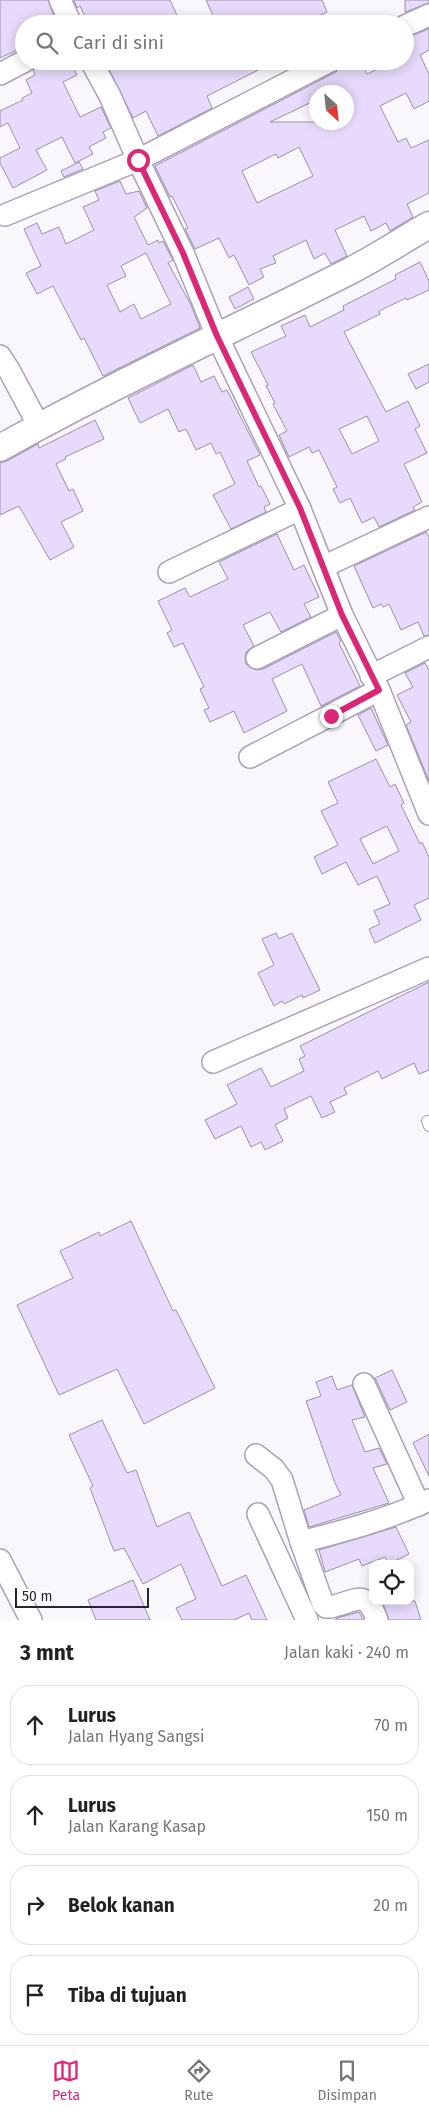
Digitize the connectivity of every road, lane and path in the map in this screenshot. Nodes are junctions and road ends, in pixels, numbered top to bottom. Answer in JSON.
{"nodes":[{"id":1,"x":60,"y":0,"type":"edge"},
{"id":2,"x":67,"y":15,"type":"edge"},
{"id":3,"x":429,"y":15,"type":"edge"},
{"id":4,"x":414,"y":22,"type":"edge"},
{"id":5,"x":15,"y":66,"type":"edge"},
{"id":6,"x":96,"y":70,"type":"edge"},
{"id":7,"x":313,"y":70,"type":"edge"},
{"id":8,"x":0,"y":74,"type":"edge"},
{"id":9,"x":138,"y":160,"type":"junction"},
{"id":10,"x":6,"y":215,"type":"dead end"},
{"id":11,"x":429,"y":225,"type":"edge"},
{"id":12,"x":217,"y":336,"type":"junction"},
{"id":13,"x":0,"y":356,"type":"edge"},
{"id":14,"x":39,"y":426,"type":"junction"},
{"id":15,"x":0,"y":448,"type":"edge"},
{"id":16,"x":300,"y":508,"type":"junction"},
{"id":17,"x":429,"y":517,"type":"edge"},
{"id":18,"x":323,"y":566,"type":"junction"},
{"id":19,"x":168,"y":572,"type":"dead end"},
{"id":20,"x":342,"y":615,"type":"junction"},
{"id":21,"x":429,"y":647,"type":"edge"},
{"id":22,"x":258,"y":658,"type":"dead end"},
{"id":23,"x":375,"y":683,"type":"junction"},
{"id":24,"x":250,"y":757,"type":"dead end"},
{"id":25,"x":429,"y":814,"type":"edge"},
{"id":26,"x":429,"y":968,"type":"edge"},
{"id":27,"x":212,"y":1062,"type":"dead end"},
{"id":28,"x":364,"y":1384,"type":"dead end"},
{"id":29,"x":256,"y":1455,"type":"dead end"},
{"id":30,"x":424,"y":1503,"type":"edge"},
{"id":31,"x":258,"y":1514,"type":"dead end"},
{"id":32,"x":301,"y":1542,"type":"junction"},
{"id":33,"x":0,"y":1560,"type":"edge"},
{"id":34,"x":8,"y":1594,"type":"edge"},
{"id":35,"x":31,"y":1620,"type":"edge"},
{"id":36,"x":306,"y":1620,"type":"edge"},
{"id":37,"x":377,"y":1620,"type":"edge"}],
"edges":[{"from":1,"to":2,"type":"street"},
{"from":3,"to":4,"type":"street"},
{"from":5,"to":8,"type":"street"},
{"from":6,"to":9,"type":"street"},
{"from":7,"to":9,"type":"street"},
{"from":9,"to":10,"type":"street"},
{"from":9,"to":12,"type":"street"},
{"from":11,"to":12,"type":"street"},
{"from":12,"to":14,"type":"street"},
{"from":12,"to":16,"type":"street"},
{"from":13,"to":14,"type":"street"},
{"from":14,"to":15,"type":"street"},
{"from":16,"to":18,"type":"street"},
{"from":16,"to":19,"type":"street"},
{"from":17,"to":18,"type":"street"},
{"from":18,"to":20,"type":"street"},
{"from":20,"to":22,"type":"street"},
{"from":20,"to":23,"type":"street"},
{"from":21,"to":23,"type":"street"},
{"from":23,"to":24,"type":"street"},
{"from":23,"to":25,"type":"street"},
{"from":26,"to":27,"type":"street"},
{"from":28,"to":30,"type":"street"},
{"from":29,"to":32,"type":"street"},
{"from":30,"to":32,"type":"street"},
{"from":31,"to":36,"type":"street"},
{"from":32,"to":37,"type":"street"},
{"from":33,"to":34,"type":"street"},
{"from":34,"to":35,"type":"street"}]}
